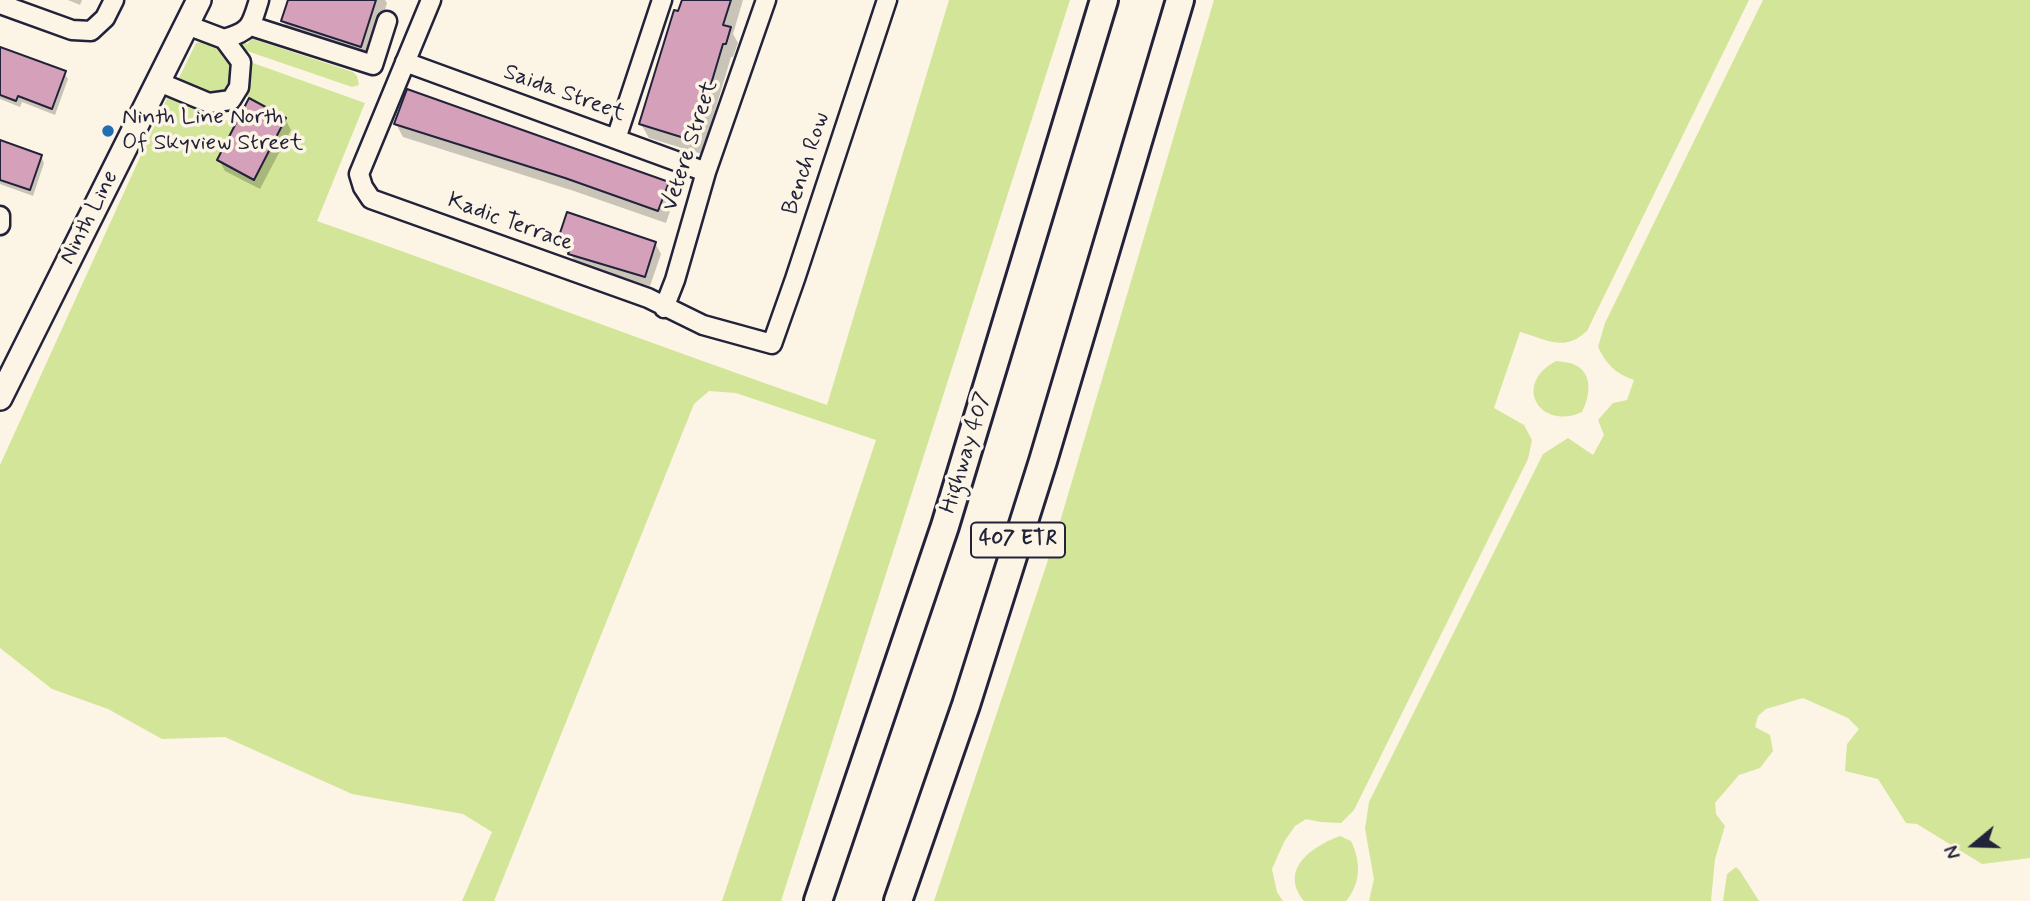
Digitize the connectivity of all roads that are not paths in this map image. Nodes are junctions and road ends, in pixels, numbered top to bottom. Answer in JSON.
{"nodes":[{"id":1,"x":114,"y":0,"type":"edge"},
{"id":2,"x":200,"y":0,"type":"edge"},
{"id":3,"x":260,"y":0,"type":"edge"},
{"id":4,"x":431,"y":0,"type":"edge"},
{"id":5,"x":662,"y":0,"type":"edge"},
{"id":6,"x":766,"y":0,"type":"edge"},
{"id":7,"x":887,"y":0,"type":"edge"},
{"id":8,"x":1104,"y":0,"type":"edge"},
{"id":9,"x":1180,"y":0,"type":"edge"},
{"id":10,"x":0,"y":4,"type":"edge"},
{"id":11,"x":387,"y":21,"type":"dead end"},
{"id":12,"x":187,"y":25,"type":"junction"},
{"id":13,"x":251,"y":26,"type":"junction"},
{"id":14,"x":224,"y":40,"type":"junction"},
{"id":15,"x":405,"y":62,"type":"junction"},
{"id":16,"x":159,"y":82,"type":"junction"},
{"id":17,"x":615,"y":139,"type":"junction"},
{"id":18,"x":706,"y":172,"type":"junction"},
{"id":19,"x":0,"y":216,"type":"edge"},
{"id":20,"x":0,"y":225,"type":"edge"},
{"id":21,"x":664,"y":308,"type":"junction"},
{"id":22,"x":772,"y":344,"type":"joint"},
{"id":23,"x":0,"y":398,"type":"edge"},
{"id":24,"x":818,"y":901,"type":"edge"},
{"id":25,"x":898,"y":901,"type":"edge"}],
"edges":[{"from":1,"to":10,"type":"street"},
{"from":2,"to":12,"type":"main road","name":"Ninth Line"},
{"from":3,"to":13,"type":"street"},
{"from":4,"to":15,"type":"street","name":"Kadic Terrace"},
{"from":5,"to":17,"type":"street"},
{"from":6,"to":18,"type":"street","name":"Vetere Street"},
{"from":7,"to":22,"type":"street","name":"Bench Row"},
{"from":8,"to":24,"type":"highway","name":"Highway 407","number":"407 ETR"},
{"from":9,"to":25,"type":"highway","number":"407 ETR"},
{"from":11,"to":13,"type":"street"},
{"from":12,"to":14,"type":"street"},
{"from":12,"to":16,"type":"main road","name":"Ninth Line"},
{"from":13,"to":14,"type":"street"},
{"from":14,"to":16,"type":"street"},
{"from":15,"to":17,"type":"street","name":"Saida Street"},
{"from":15,"to":21,"type":"street","name":"Kadic Terrace"},
{"from":16,"to":23,"type":"main road","name":"Ninth Line"},
{"from":17,"to":18,"type":"street","name":"Saida Street"},
{"from":18,"to":21,"type":"street","name":"Vetere Street"},
{"from":19,"to":20,"type":"street"},
{"from":21,"to":22,"type":"street","name":"Kadic Terrace"}]}
